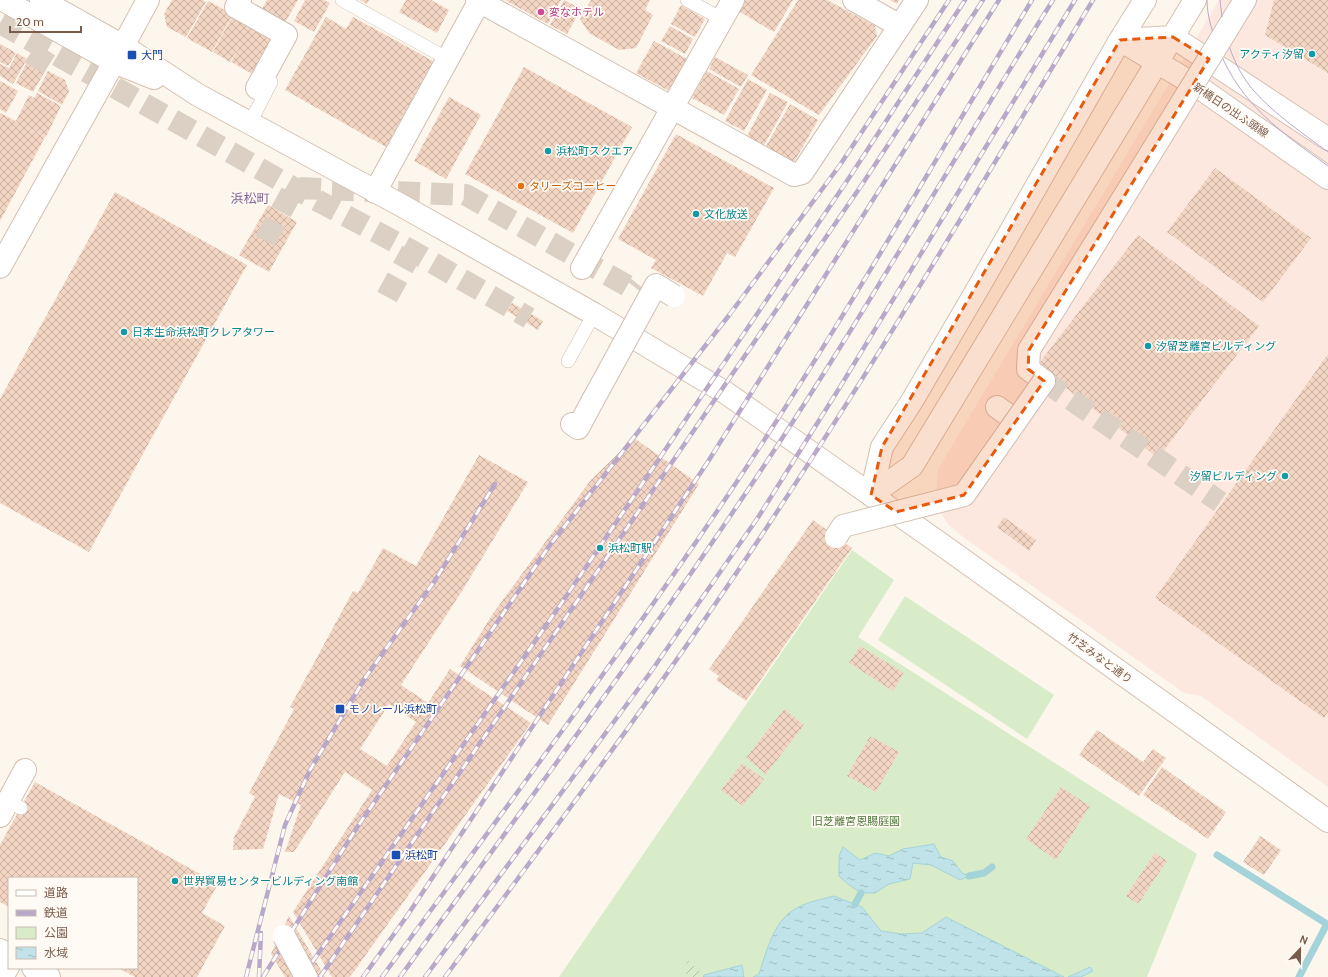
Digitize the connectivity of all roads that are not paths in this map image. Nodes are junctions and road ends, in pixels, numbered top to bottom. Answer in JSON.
{"nodes":[{"id":1,"x":3,"y":0,"type":"edge"},
{"id":2,"x":41,"y":0,"type":"edge"},
{"id":3,"x":148,"y":0,"type":"edge"},
{"id":4,"x":240,"y":0,"type":"edge"},
{"id":5,"x":342,"y":0,"type":"edge"},
{"id":6,"x":479,"y":0,"type":"edge"},
{"id":7,"x":687,"y":0,"type":"edge"},
{"id":8,"x":733,"y":0,"type":"edge"},
{"id":9,"x":854,"y":0,"type":"edge"},
{"id":10,"x":917,"y":0,"type":"edge"},
{"id":11,"x":1145,"y":0,"type":"edge"},
{"id":12,"x":1195,"y":0,"type":"edge"},
{"id":13,"x":1245,"y":0,"type":"edge"},
{"id":14,"x":722,"y":19,"type":"junction"},
{"id":15,"x":900,"y":26,"type":"junction"},
{"id":16,"x":1173,"y":37,"type":"junction"},
{"id":17,"x":1120,"y":40,"type":"junction"},
{"id":18,"x":118,"y":54,"type":"junction"},
{"id":19,"x":284,"y":58,"type":"dead end"},
{"id":20,"x":448,"y":59,"type":"junction"},
{"id":21,"x":1157,"y":62,"type":"junction"},
{"id":22,"x":257,"y":88,"type":"dead end"},
{"id":23,"x":673,"y":108,"type":"junction"},
{"id":24,"x":250,"y":123,"type":"junction"},
{"id":25,"x":1328,"y":139,"type":"edge"},
{"id":26,"x":1328,"y":178,"type":"edge"},
{"id":27,"x":375,"y":192,"type":"junction"},
{"id":28,"x":0,"y":268,"type":"edge"},
{"id":29,"x":582,"y":268,"type":"dead end"},
{"id":30,"x":674,"y":296,"type":"dead end"},
{"id":31,"x":594,"y":314,"type":"junction"},
{"id":32,"x":568,"y":361,"type":"dead end"},
{"id":33,"x":997,"y":407,"type":"dead end"},
{"id":34,"x":1016,"y":420,"type":"junction"},
{"id":35,"x":572,"y":424,"type":"dead end"},
{"id":36,"x":871,"y":495,"type":"junction"},
{"id":37,"x":836,"y":537,"type":"dead end"},
{"id":38,"x":25,"y":770,"type":"dead end"},
{"id":39,"x":10,"y":808,"type":"edge"},
{"id":40,"x":1328,"y":821,"type":"edge"},
{"id":41,"x":284,"y":936,"type":"dead end"},
{"id":42,"x":8,"y":967,"type":"edge"},
{"id":43,"x":35,"y":969,"type":"edge"},
{"id":44,"x":2,"y":977,"type":"edge"},
{"id":45,"x":49,"y":977,"type":"edge"},
{"id":46,"x":306,"y":977,"type":"edge"}],
"edges":[{"from":1,"to":18,"type":"street"},
{"from":2,"to":18,"type":"street"},
{"from":3,"to":18,"type":"street"},
{"from":4,"to":22,"type":"street"},
{"from":5,"to":20,"type":"lane"},
{"from":6,"to":20,"type":"street"},
{"from":6,"to":23,"type":"street"},
{"from":7,"to":14,"type":"lane"},
{"from":8,"to":14,"type":"street"},
{"from":9,"to":15,"type":"street"},
{"from":10,"to":15,"type":"street"},
{"from":11,"to":17,"type":"street"},
{"from":12,"to":16,"type":"street"},
{"from":13,"to":34,"type":"street","bridge":true},
{"from":14,"to":23,"type":"street"},
{"from":15,"to":23,"type":"street"},
{"from":16,"to":17,"type":"street"},
{"from":16,"to":21,"type":"street"},
{"from":16,"to":25,"type":"street"},
{"from":17,"to":21,"type":"street","name":"新橋日の出ふ頭線"},
{"from":17,"to":36,"type":"street"},
{"from":18,"to":24,"type":"street","name":"竹芝みなと通り"},
{"from":18,"to":28,"type":"street"},
{"from":19,"to":24,"type":"lane"},
{"from":20,"to":27,"type":"street"},
{"from":21,"to":26,"type":"street","name":"新橋日の出ふ頭線"},
{"from":21,"to":36,"type":"street"},
{"from":23,"to":29,"type":"street"},
{"from":24,"to":27,"type":"street","name":"竹芝みなと通り"},
{"from":27,"to":31,"type":"street","name":"竹芝みなと通り"},
{"from":30,"to":35,"type":"street","bridge":true},
{"from":31,"to":32,"type":"lane"},
{"from":31,"to":36,"type":"street","name":"竹芝みなと通り"},
{"from":33,"to":34,"type":"street"},
{"from":34,"to":37,"type":"street","bridge":true},
{"from":36,"to":40,"type":"street","name":"竹芝みなと通り"},
{"from":38,"to":39,"type":"street"},
{"from":41,"to":46,"type":"street","bridge":true},
{"from":42,"to":44,"type":"street"},
{"from":43,"to":45,"type":"street"}]}
